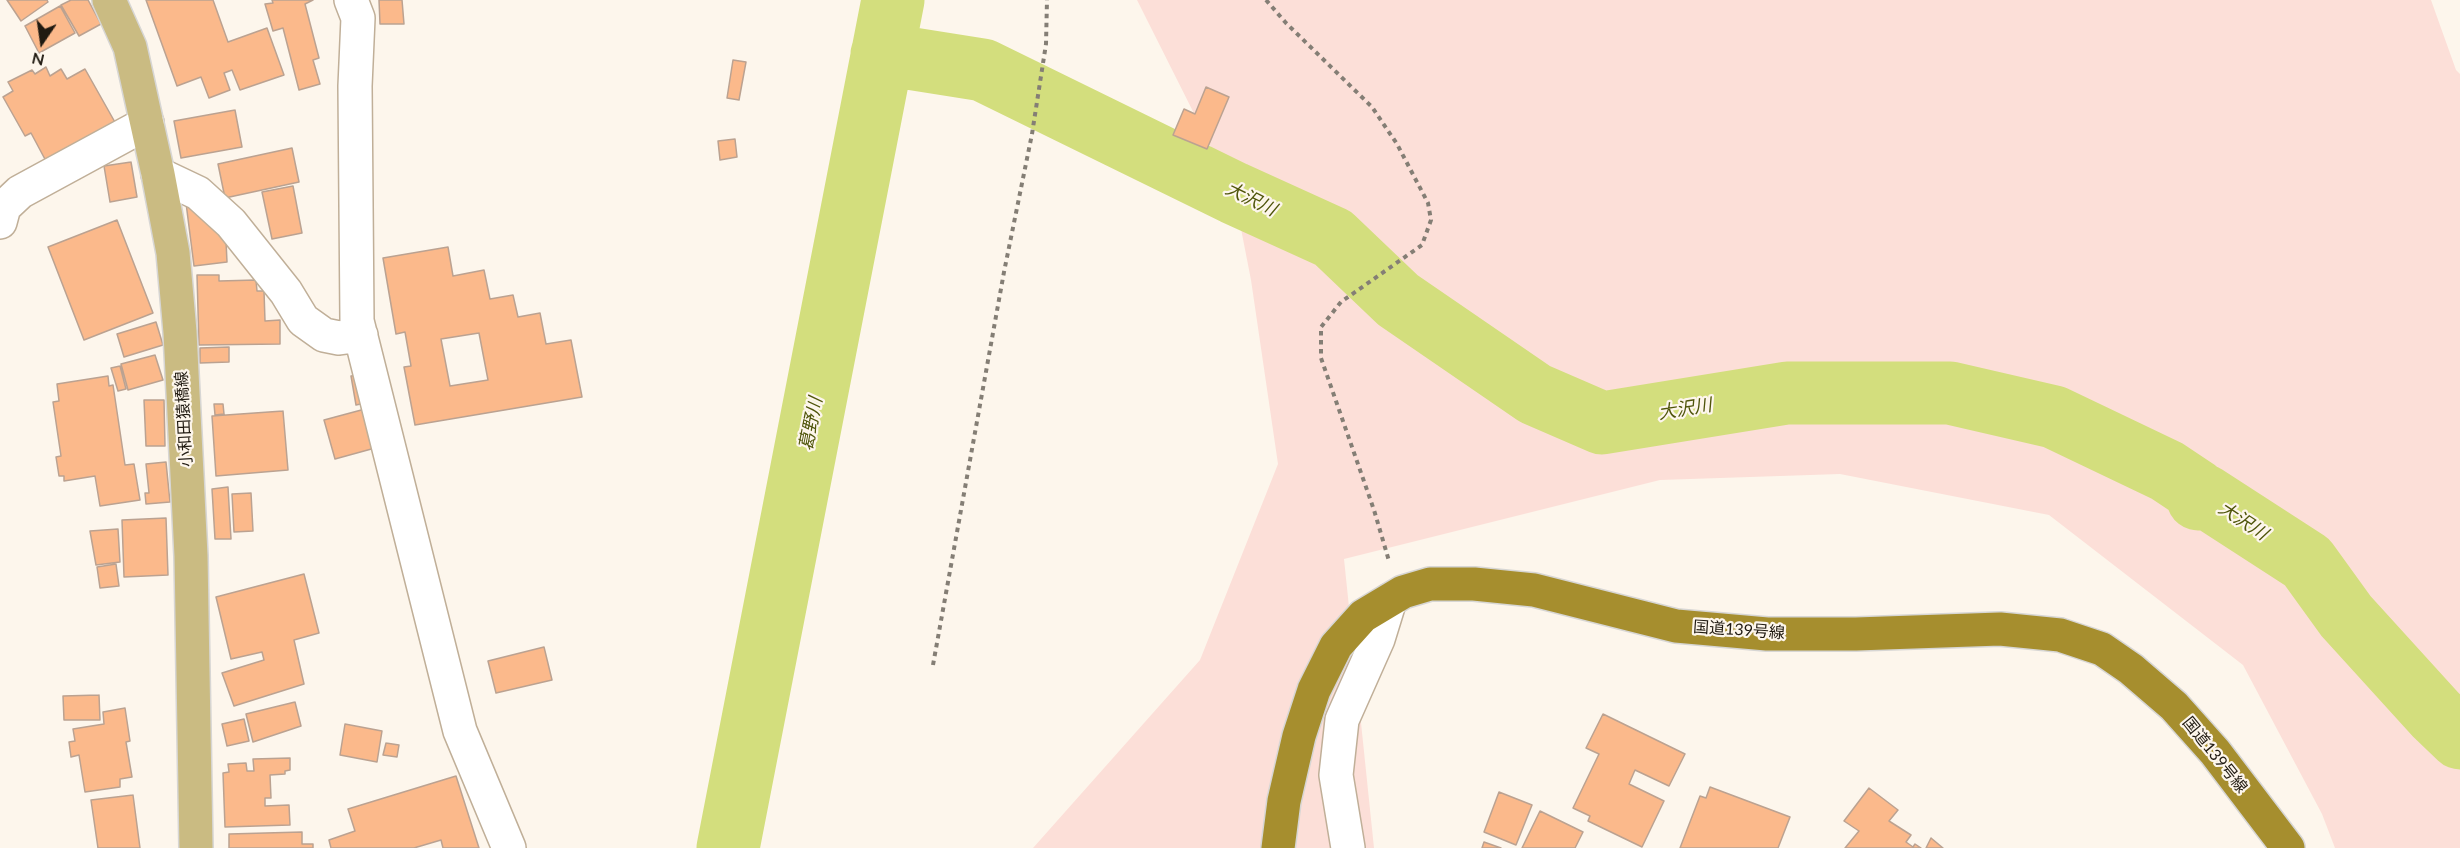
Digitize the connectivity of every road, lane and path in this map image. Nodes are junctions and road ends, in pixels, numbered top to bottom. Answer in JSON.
{"nodes":[{"id":1,"x":109,"y":0,"type":"edge"},
{"id":2,"x":351,"y":0,"type":"edge"},
{"id":3,"x":1047,"y":0,"type":"edge"},
{"id":4,"x":1266,"y":0,"type":"edge"},
{"id":5,"x":147,"y":123,"type":"junction"},
{"id":6,"x":159,"y":174,"type":"junction"},
{"id":7,"x":0,"y":222,"type":"edge"},
{"id":8,"x":361,"y":335,"type":"junction"},
{"id":9,"x":1397,"y":596,"type":"junction"},
{"id":10,"x":933,"y":665,"type":"dead end"},
{"id":11,"x":196,"y":848,"type":"edge"},
{"id":12,"x":509,"y":848,"type":"edge"},
{"id":13,"x":1278,"y":848,"type":"edge"},
{"id":14,"x":1348,"y":848,"type":"edge"},
{"id":15,"x":2288,"y":848,"type":"edge"}],
"edges":[{"from":1,"to":5,"type":"main road","name":"小和田猿橋線"},
{"from":2,"to":8,"type":"street"},
{"from":3,"to":10,"type":"path"},
{"from":4,"to":9,"type":"path"},
{"from":5,"to":6,"type":"main road","name":"小和田猿橋線"},
{"from":5,"to":7,"type":"street"},
{"from":6,"to":8,"type":"street"},
{"from":6,"to":11,"type":"main road","name":"小和田猿橋線"},
{"from":8,"to":12,"type":"street"},
{"from":9,"to":13,"type":"highway","name":"国道139号線"},
{"from":9,"to":14,"type":"street"},
{"from":9,"to":15,"type":"highway","name":"国道139号線"}]}
